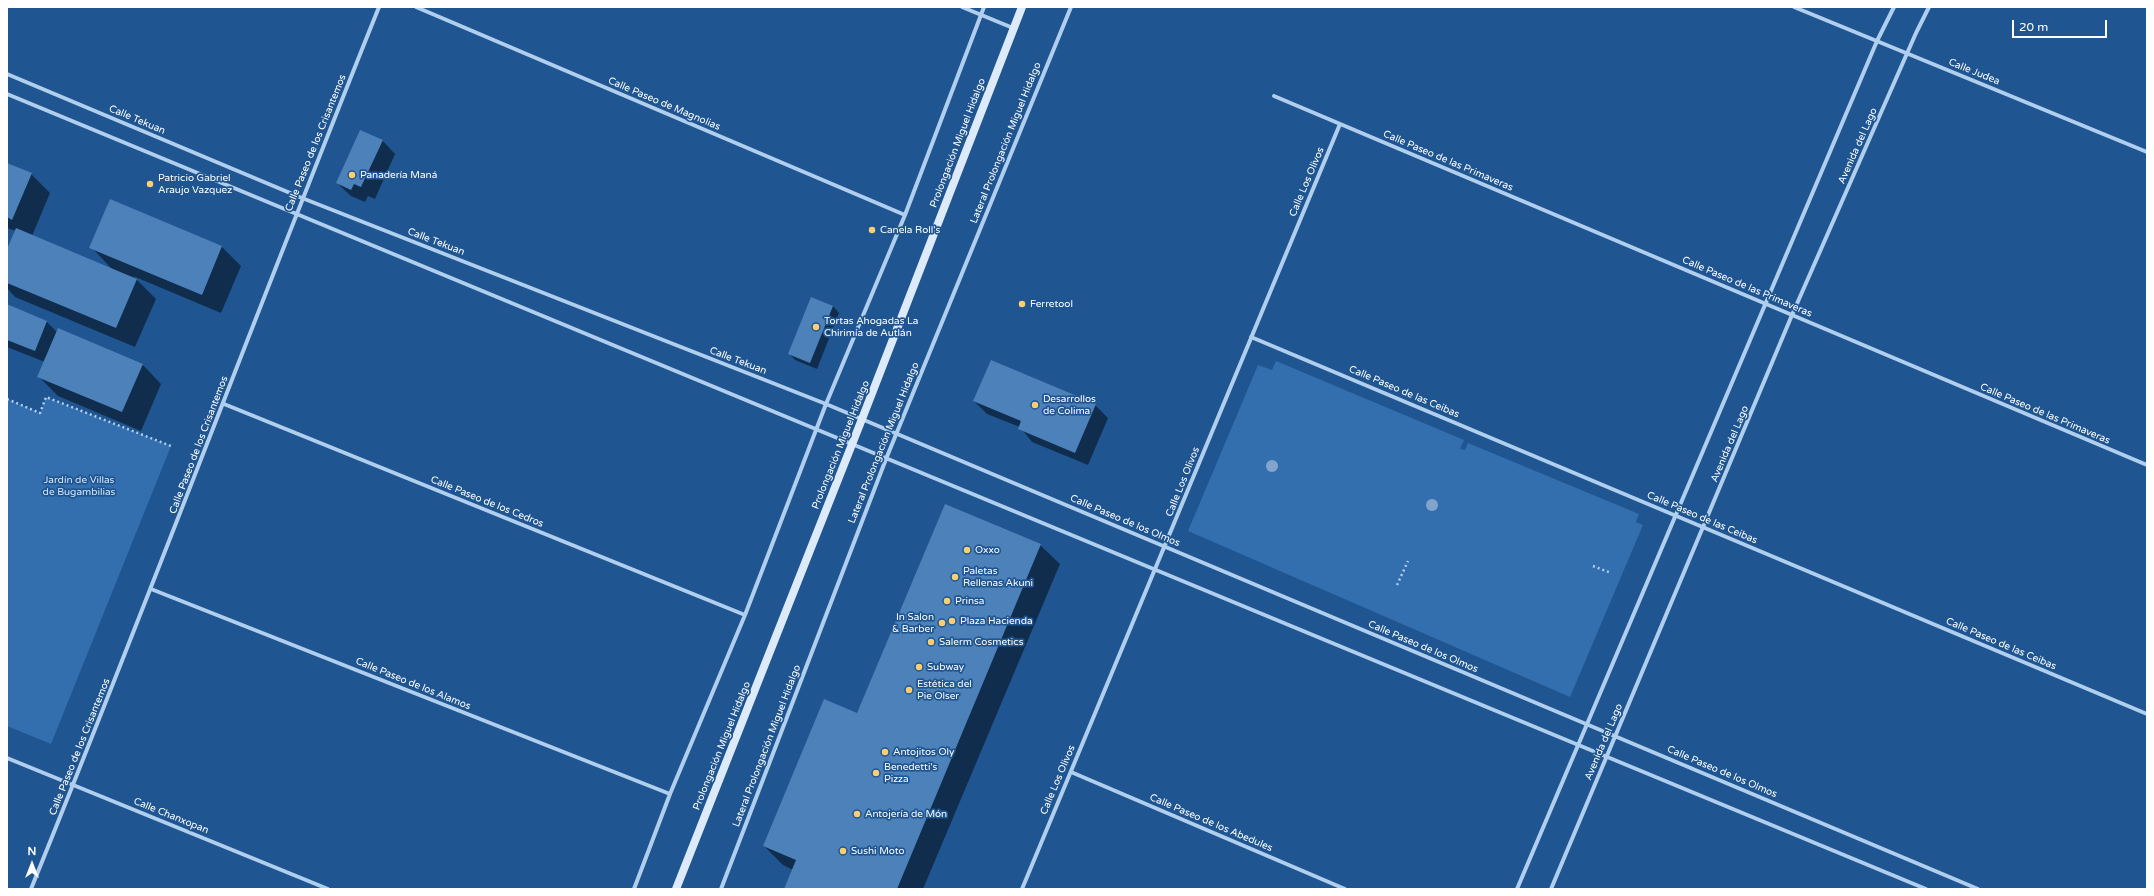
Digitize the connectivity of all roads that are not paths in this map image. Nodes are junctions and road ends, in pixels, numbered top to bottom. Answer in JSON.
{"nodes":[{"id":1,"x":379,"y":7,"type":"edge"},
{"id":2,"x":416,"y":7,"type":"edge"},
{"id":3,"x":962,"y":7,"type":"edge"},
{"id":4,"x":984,"y":7,"type":"edge"},
{"id":5,"x":1022,"y":7,"type":"edge"},
{"id":6,"x":1071,"y":7,"type":"edge"},
{"id":7,"x":1794,"y":7,"type":"edge"},
{"id":8,"x":1894,"y":7,"type":"edge"},
{"id":9,"x":1929,"y":7,"type":"edge"},
{"id":10,"x":981,"y":14,"type":"junction"},
{"id":11,"x":1014,"y":28,"type":"junction"},
{"id":12,"x":1877,"y":41,"type":"junction"},
{"id":13,"x":1907,"y":54,"type":"junction"},
{"id":14,"x":7,"y":74,"type":"edge"},
{"id":15,"x":7,"y":94,"type":"edge"},
{"id":16,"x":1274,"y":96,"type":"dead end"},
{"id":17,"x":1340,"y":124,"type":"junction"},
{"id":18,"x":2147,"y":152,"type":"edge"},
{"id":19,"x":302,"y":198,"type":"junction"},
{"id":20,"x":296,"y":214,"type":"junction"},
{"id":21,"x":905,"y":215,"type":"junction"},
{"id":22,"x":1766,"y":305,"type":"junction"},
{"id":23,"x":1792,"y":315,"type":"junction"},
{"id":24,"x":1251,"y":337,"type":"junction"},
{"id":25,"x":224,"y":404,"type":"junction"},
{"id":26,"x":826,"y":404,"type":"junction"},
{"id":27,"x":862,"y":420,"type":"junction"},
{"id":28,"x":817,"y":429,"type":"junction"},
{"id":29,"x":896,"y":434,"type":"junction"},
{"id":30,"x":852,"y":444,"type":"junction"},
{"id":31,"x":886,"y":458,"type":"junction"},
{"id":32,"x":2147,"y":465,"type":"edge"},
{"id":33,"x":1676,"y":516,"type":"junction"},
{"id":34,"x":1703,"y":528,"type":"junction"},
{"id":35,"x":1164,"y":546,"type":"junction"},
{"id":36,"x":1155,"y":570,"type":"junction"},
{"id":37,"x":150,"y":589,"type":"junction"},
{"id":38,"x":745,"y":615,"type":"junction"},
{"id":39,"x":2147,"y":714,"type":"edge"},
{"id":40,"x":1587,"y":725,"type":"junction"},
{"id":41,"x":1615,"y":736,"type":"junction"},
{"id":42,"x":1579,"y":745,"type":"junction"},
{"id":43,"x":1607,"y":757,"type":"junction"},
{"id":44,"x":7,"y":758,"type":"edge"},
{"id":45,"x":1071,"y":772,"type":"junction"},
{"id":46,"x":73,"y":785,"type":"junction"},
{"id":47,"x":670,"y":794,"type":"junction"},
{"id":48,"x":31,"y":889,"type":"edge"},
{"id":49,"x":328,"y":889,"type":"edge"},
{"id":50,"x":634,"y":889,"type":"edge"},
{"id":51,"x":676,"y":889,"type":"edge"},
{"id":52,"x":721,"y":889,"type":"edge"},
{"id":53,"x":1022,"y":889,"type":"edge"},
{"id":54,"x":1345,"y":889,"type":"edge"},
{"id":55,"x":1517,"y":889,"type":"edge"},
{"id":56,"x":1551,"y":889,"type":"edge"},
{"id":57,"x":1926,"y":889,"type":"edge"},
{"id":58,"x":1978,"y":889,"type":"edge"}],
"edges":[{"from":1,"to":19,"type":"street","name":"Calle Paseo de los Crisantemos"},
{"from":2,"to":21,"type":"street","name":"Calle Paseo de Magnolias"},
{"from":3,"to":10,"type":"street"},
{"from":4,"to":10,"type":"street"},
{"from":5,"to":11,"type":"main road","name":"Prolongación Miguel Hidalgo"},
{"from":6,"to":29,"type":"street","name":"Lateral Prolongación Miguel Hidalgo"},
{"from":7,"to":12,"type":"street","name":"Calle Judea"},
{"from":8,"to":12,"type":"street"},
{"from":9,"to":13,"type":"street","name":"Avenida del Lago"},
{"from":10,"to":11,"type":"street"},
{"from":10,"to":21,"type":"street"},
{"from":11,"to":27,"type":"main road","name":"Prolongación Miguel Hidalgo"},
{"from":12,"to":13,"type":"street","name":"Calle Judea"},
{"from":12,"to":22,"type":"street"},
{"from":13,"to":18,"type":"street","name":"Calle Judea"},
{"from":13,"to":23,"type":"street","name":"Avenida del Lago"},
{"from":14,"to":19,"type":"street","name":"Calle Tekuan"},
{"from":15,"to":20,"type":"street"},
{"from":16,"to":17,"type":"street","name":"Calle Paseo de las Primaveras"},
{"from":17,"to":22,"type":"street","name":"Calle Paseo de las Primaveras"},
{"from":17,"to":24,"type":"street","name":"Calle Los Olivos"},
{"from":19,"to":20,"type":"street","name":"Calle Paseo de los Crisantemos"},
{"from":19,"to":26,"type":"street","name":"Calle Tekuan"},
{"from":20,"to":25,"type":"street","name":"Calle Paseo de los Crisantemos"},
{"from":20,"to":28,"type":"street"},
{"from":21,"to":26,"type":"street"},
{"from":22,"to":23,"type":"street","name":"Calle Paseo de las Primaveras"},
{"from":22,"to":33,"type":"street"},
{"from":23,"to":32,"type":"street","name":"Calle Paseo de las Primaveras"},
{"from":23,"to":34,"type":"street","name":"Avenida del Lago"},
{"from":24,"to":33,"type":"street","name":"Calle Paseo de las Ceibas"},
{"from":24,"to":35,"type":"street","name":"Calle Los Olivos"},
{"from":25,"to":37,"type":"street","name":"Calle Paseo de los Crisantemos"},
{"from":25,"to":38,"type":"street","name":"Calle Paseo de los Cedros"},
{"from":26,"to":27,"type":"street","name":"Calle Tekuan"},
{"from":26,"to":28,"type":"street"},
{"from":27,"to":29,"type":"street","name":"Calle Paseo de los Olmos"},
{"from":27,"to":30,"type":"main road","name":"Prolongación Miguel Hidalgo"},
{"from":28,"to":30,"type":"street"},
{"from":28,"to":38,"type":"street"},
{"from":29,"to":31,"type":"street","name":"Lateral Prolongación Miguel Hidalgo"},
{"from":29,"to":35,"type":"street","name":"Calle Paseo de los Olmos"},
{"from":30,"to":31,"type":"street"},
{"from":30,"to":51,"type":"main road","name":"Prolongación Miguel Hidalgo"},
{"from":31,"to":36,"type":"street"},
{"from":31,"to":52,"type":"street","name":"Lateral Prolongación Miguel Hidalgo"},
{"from":33,"to":34,"type":"street","name":"Calle Paseo de las Ceibas"},
{"from":33,"to":40,"type":"street"},
{"from":34,"to":39,"type":"street","name":"Calle Paseo de las Ceibas"},
{"from":34,"to":41,"type":"street","name":"Avenida del Lago"},
{"from":35,"to":36,"type":"street","name":"Calle Los Olivos"},
{"from":35,"to":40,"type":"street","name":"Calle Paseo de los Olmos"},
{"from":36,"to":42,"type":"street"},
{"from":36,"to":45,"type":"street","name":"Calle Los Olivos"},
{"from":37,"to":46,"type":"street","name":"Calle Paseo de los Crisantemos"},
{"from":37,"to":47,"type":"street","name":"Calle Paseo de los Alamos"},
{"from":38,"to":47,"type":"street"},
{"from":40,"to":41,"type":"street","name":"Calle Paseo de los Olmos"},
{"from":40,"to":42,"type":"street"},
{"from":41,"to":43,"type":"street","name":"Avenida del Lago"},
{"from":41,"to":58,"type":"street","name":"Calle Paseo de los Olmos"},
{"from":42,"to":43,"type":"street"},
{"from":42,"to":55,"type":"street"},
{"from":43,"to":56,"type":"street","name":"Avenida del Lago"},
{"from":43,"to":57,"type":"street"},
{"from":44,"to":46,"type":"street","name":"Calle Chanxopan"},
{"from":45,"to":53,"type":"street","name":"Calle Los Olivos"},
{"from":45,"to":54,"type":"street","name":"Calle Paseo de los Abedules"},
{"from":46,"to":48,"type":"street","name":"Calle Paseo de los Crisantemos"},
{"from":46,"to":49,"type":"street","name":"Calle Chanxopan"},
{"from":47,"to":50,"type":"street"}]}
